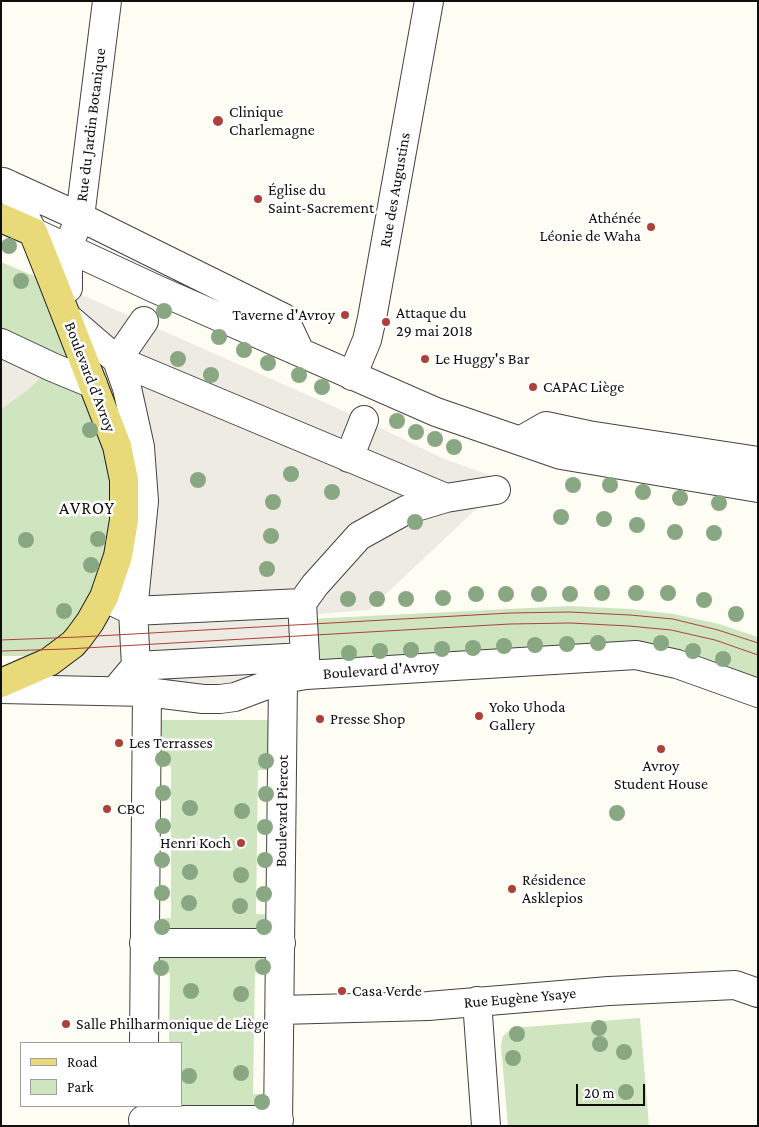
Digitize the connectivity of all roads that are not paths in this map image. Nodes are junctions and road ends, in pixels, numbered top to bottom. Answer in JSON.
{"nodes":[{"id":1,"x":107,"y":1,"type":"edge"},
{"id":2,"x":430,"y":1,"type":"edge"},
{"id":3,"x":4,"y":183,"type":"edge"},
{"id":4,"x":80,"y":217,"type":"junction"},
{"id":5,"x":1,"y":218,"type":"edge"},
{"id":6,"x":32,"y":232,"type":"junction"},
{"id":7,"x":68,"y":247,"type":"junction"},
{"id":8,"x":68,"y":288,"type":"dead end"},
{"id":9,"x":67,"y":317,"type":"junction"},
{"id":10,"x":144,"y":321,"type":"dead end"},
{"id":11,"x":1,"y":343,"type":"edge"},
{"id":12,"x":300,"y":352,"type":"junction"},
{"id":13,"x":117,"y":360,"type":"junction"},
{"id":14,"x":352,"y":376,"type":"junction"},
{"id":15,"x":93,"y":384,"type":"junction"},
{"id":16,"x":364,"y":420,"type":"dead end"},
{"id":17,"x":520,"y":440,"type":"junction"},
{"id":18,"x":349,"y":458,"type":"junction"},
{"id":19,"x":758,"y":461,"type":"edge"},
{"id":20,"x":758,"y":488,"type":"edge"},
{"id":21,"x":496,"y":490,"type":"dead end"},
{"id":22,"x":446,"y":498,"type":"junction"},
{"id":23,"x":104,"y":597,"type":"junction"},
{"id":24,"x":302,"y":603,"type":"junction"},
{"id":25,"x":133,"y":611,"type":"junction"},
{"id":26,"x":248,"y":660,"type":"junction"},
{"id":27,"x":175,"y":665,"type":"junction"},
{"id":28,"x":136,"y":666,"type":"junction"},
{"id":29,"x":289,"y":675,"type":"junction"},
{"id":30,"x":1,"y":683,"type":"edge"},
{"id":31,"x":1,"y":689,"type":"edge"},
{"id":32,"x":115,"y":691,"type":"junction"},
{"id":33,"x":156,"y":693,"type":"junction"},
{"id":34,"x":758,"y":693,"type":"edge"},
{"id":35,"x":144,"y":943,"type":"junction"},
{"id":36,"x":281,"y":943,"type":"junction"},
{"id":37,"x":758,"y":993,"type":"edge"},
{"id":38,"x":477,"y":1001,"type":"junction"},
{"id":39,"x":280,"y":1010,"type":"junction"},
{"id":40,"x":144,"y":1042,"type":"edge"},
{"id":41,"x":143,"y":1117,"type":"edge"},
{"id":42,"x":278,"y":1123,"type":"edge"},
{"id":43,"x":486,"y":1126,"type":"edge"}],
"edges":[{"from":1,"to":4,"type":"street","name":"Rue du Jardin Botanique"},
{"from":2,"to":14,"type":"street","name":"Rue des Augustins"},
{"from":3,"to":4,"type":"street","name":"Boulevard d'Avroy"},
{"from":3,"to":6,"type":"street","name":"Boulevard d'Avroy"},
{"from":4,"to":7,"type":"street","name":"Rue du Jardin Botanique"},
{"from":4,"to":12,"type":"street","name":"Boulevard d'Avroy"},
{"from":5,"to":6,"type":"main road"},
{"from":6,"to":7,"type":"street"},
{"from":6,"to":9,"type":"main road","name":"Boulevard d'Avroy"},
{"from":7,"to":8,"type":"street"},
{"from":7,"to":12,"type":"street"},
{"from":9,"to":13,"type":"street"},
{"from":9,"to":15,"type":"main road","name":"Boulevard d'Avroy"},
{"from":10,"to":13,"type":"street"},
{"from":11,"to":15,"type":"street"},
{"from":12,"to":14,"type":"street"},
{"from":13,"to":18,"type":"street"},
{"from":13,"to":25,"type":"street"},
{"from":14,"to":17,"type":"street"},
{"from":15,"to":23,"type":"main road","name":"Boulevard d'Avroy"},
{"from":16,"to":18,"type":"street"},
{"from":17,"to":19,"type":"street"},
{"from":17,"to":20,"type":"street"},
{"from":18,"to":22,"type":"street"},
{"from":21,"to":22,"type":"street"},
{"from":22,"to":24,"type":"street"},
{"from":23,"to":25,"type":"street"},
{"from":23,"to":30,"type":"main road","name":"Boulevard d'Avroy"},
{"from":24,"to":25,"type":"street"},
{"from":24,"to":29,"type":"street","name":"Boulevard Piercot"},
{"from":25,"to":28,"type":"street"},
{"from":26,"to":27,"type":"street"},
{"from":26,"to":29,"type":"street"},
{"from":26,"to":29,"type":"street"},
{"from":27,"to":28,"type":"street"},
{"from":27,"to":33,"type":"street"},
{"from":28,"to":32,"type":"street"},
{"from":29,"to":33,"type":"street","name":"Boulevard d'Avroy"},
{"from":29,"to":34,"type":"street","name":"Boulevard d'Avroy"},
{"from":29,"to":36,"type":"street","name":"Boulevard Piercot"},
{"from":31,"to":32,"type":"street","name":"Boulevard d'Avroy"},
{"from":32,"to":33,"type":"street","name":"Boulevard d'Avroy"},
{"from":33,"to":35,"type":"street"},
{"from":35,"to":36,"type":"street"},
{"from":35,"to":40,"type":"street"},
{"from":36,"to":39,"type":"street","name":"Boulevard Piercot"},
{"from":37,"to":38,"type":"street","name":"Rue Eugène Ysaye"},
{"from":38,"to":39,"type":"street","name":"Rue Eugène Ysaye"},
{"from":38,"to":43,"type":"street"},
{"from":39,"to":42,"type":"street","name":"Boulevard Piercot"},
{"from":41,"to":42,"type":"street","name":"Boulevard Piercot"}]}
